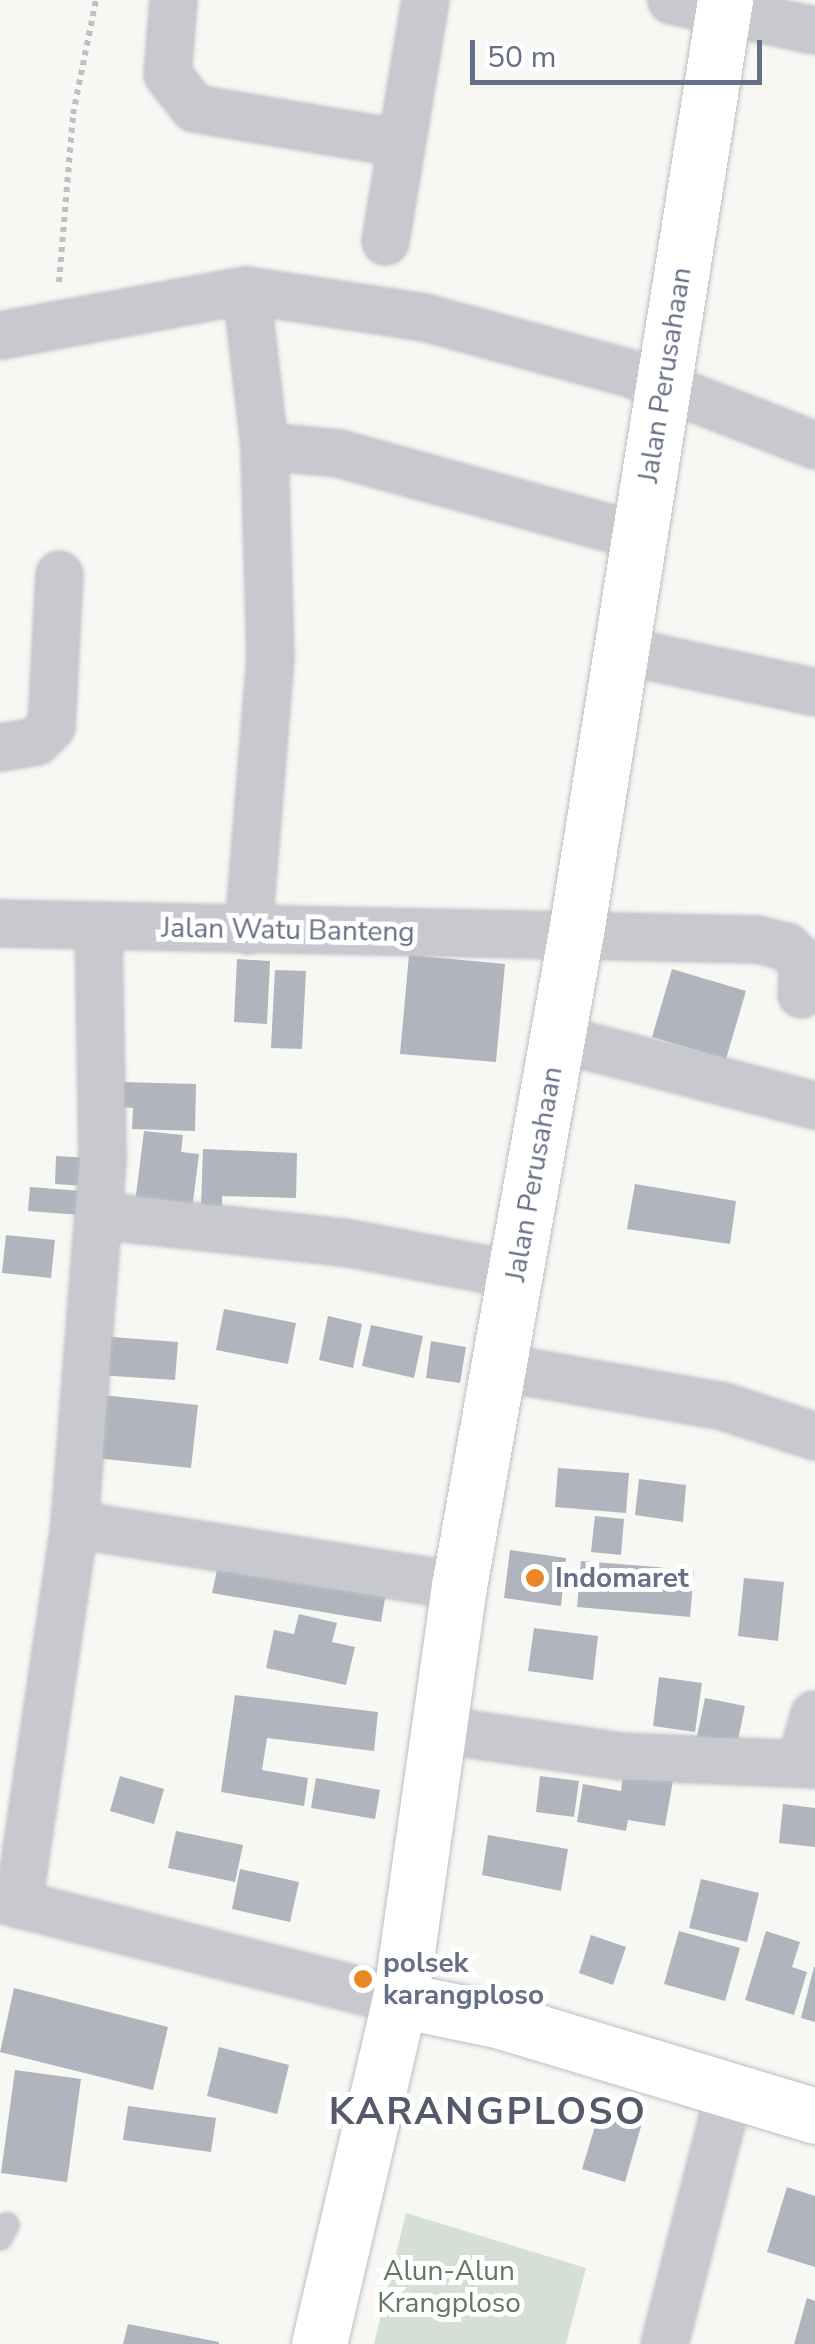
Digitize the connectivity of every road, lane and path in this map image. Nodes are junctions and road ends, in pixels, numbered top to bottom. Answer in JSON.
{"nodes":[{"id":1,"x":96,"y":0,"type":"edge"},
{"id":2,"x":174,"y":0,"type":"edge"},
{"id":3,"x":425,"y":0,"type":"edge"},
{"id":4,"x":706,"y":3,"type":"edge"},
{"id":5,"x":815,"y":30,"type":"edge"},
{"id":6,"x":401,"y":143,"type":"junction"},
{"id":7,"x":385,"y":241,"type":"dead end"},
{"id":8,"x":246,"y":307,"type":"junction"},
{"id":9,"x":56,"y":323,"type":"junction"},
{"id":10,"x":0,"y":335,"type":"edge"},
{"id":11,"x":664,"y":395,"type":"junction"},
{"id":12,"x":264,"y":446,"type":"junction"},
{"id":13,"x":815,"y":446,"type":"edge"},
{"id":14,"x":639,"y":536,"type":"junction"},
{"id":15,"x":59,"y":574,"type":"dead end"},
{"id":16,"x":621,"y":650,"type":"junction"},
{"id":17,"x":815,"y":692,"type":"edge"},
{"id":18,"x":0,"y":747,"type":"edge"},
{"id":19,"x":0,"y":923,"type":"edge"},
{"id":20,"x":98,"y":925,"type":"junction"},
{"id":21,"x":248,"y":930,"type":"junction"},
{"id":22,"x":576,"y":932,"type":"junction"},
{"id":23,"x":801,"y":994,"type":"dead end"},
{"id":24,"x":557,"y":1038,"type":"junction"},
{"id":25,"x":815,"y":1105,"type":"edge"},
{"id":26,"x":98,"y":1215,"type":"junction"},
{"id":27,"x":518,"y":1275,"type":"junction"},
{"id":28,"x":500,"y":1367,"type":"junction"},
{"id":29,"x":815,"y":1436,"type":"edge"},
{"id":30,"x":74,"y":1524,"type":"junction"},
{"id":31,"x":459,"y":1586,"type":"junction"},
{"id":32,"x":815,"y":1707,"type":"edge"},
{"id":33,"x":814,"y":1714,"type":"edge"},
{"id":34,"x":438,"y":1729,"type":"junction"},
{"id":35,"x":808,"y":1764,"type":"edge"},
{"id":36,"x":414,"y":1897,"type":"junction"},
{"id":37,"x":9,"y":1901,"type":"edge"},
{"id":38,"x":400,"y":2000,"type":"junction"},
{"id":39,"x":501,"y":2021,"type":"junction"},
{"id":40,"x":729,"y":2092,"type":"junction"},
{"id":41,"x":815,"y":2116,"type":"edge"},
{"id":42,"x":319,"y":2344,"type":"edge"},
{"id":43,"x":664,"y":2344,"type":"edge"}],
"edges":[{"from":1,"to":9,"type":"path"},
{"from":2,"to":6,"type":"street"},
{"from":3,"to":6,"type":"street"},
{"from":4,"to":5,"type":"street"},
{"from":4,"to":11,"type":"main road","name":"Jalan Perusahaan"},
{"from":6,"to":7,"type":"street"},
{"from":8,"to":9,"type":"street"},
{"from":8,"to":11,"type":"street"},
{"from":8,"to":12,"type":"street"},
{"from":9,"to":10,"type":"street"},
{"from":11,"to":13,"type":"street"},
{"from":11,"to":14,"type":"main road","name":"Jalan Perusahaan"},
{"from":12,"to":14,"type":"street"},
{"from":12,"to":21,"type":"street"},
{"from":14,"to":16,"type":"main road","name":"Jalan Perusahaan"},
{"from":15,"to":18,"type":"street"},
{"from":16,"to":17,"type":"street"},
{"from":16,"to":22,"type":"main road","name":"Jalan Perusahaan"},
{"from":19,"to":20,"type":"street","name":"Jalan Watu Banteng"},
{"from":20,"to":21,"type":"street","name":"Jalan Watu Banteng"},
{"from":20,"to":26,"type":"street"},
{"from":21,"to":22,"type":"street","name":"Jalan Watu Banteng"},
{"from":22,"to":23,"type":"street","name":"Jalan Watu Banteng"},
{"from":22,"to":24,"type":"main road","name":"Jalan Perusahaan"},
{"from":24,"to":25,"type":"street"},
{"from":24,"to":27,"type":"main road","name":"Jalan Perusahaan"},
{"from":26,"to":27,"type":"street"},
{"from":26,"to":30,"type":"street"},
{"from":27,"to":28,"type":"main road","name":"Jalan Perusahaan"},
{"from":28,"to":29,"type":"street"},
{"from":28,"to":31,"type":"main road","name":"Jalan Perusahaan"},
{"from":30,"to":31,"type":"street"},
{"from":30,"to":37,"type":"street"},
{"from":31,"to":34,"type":"main road","name":"Jalan Perusahaan"},
{"from":32,"to":33,"type":"street"},
{"from":33,"to":35,"type":"street"},
{"from":34,"to":35,"type":"street"},
{"from":34,"to":36,"type":"main road","name":"Jalan Perusahaan"},
{"from":36,"to":38,"type":"main road","name":"Jalan Perusahaan"},
{"from":36,"to":39,"type":"main road"},
{"from":37,"to":38,"type":"street"},
{"from":38,"to":39,"type":"main road"},
{"from":38,"to":42,"type":"main road","name":"Jalan Perusahaan"},
{"from":39,"to":40,"type":"main road"},
{"from":40,"to":41,"type":"main road"},
{"from":40,"to":43,"type":"street"}]}
